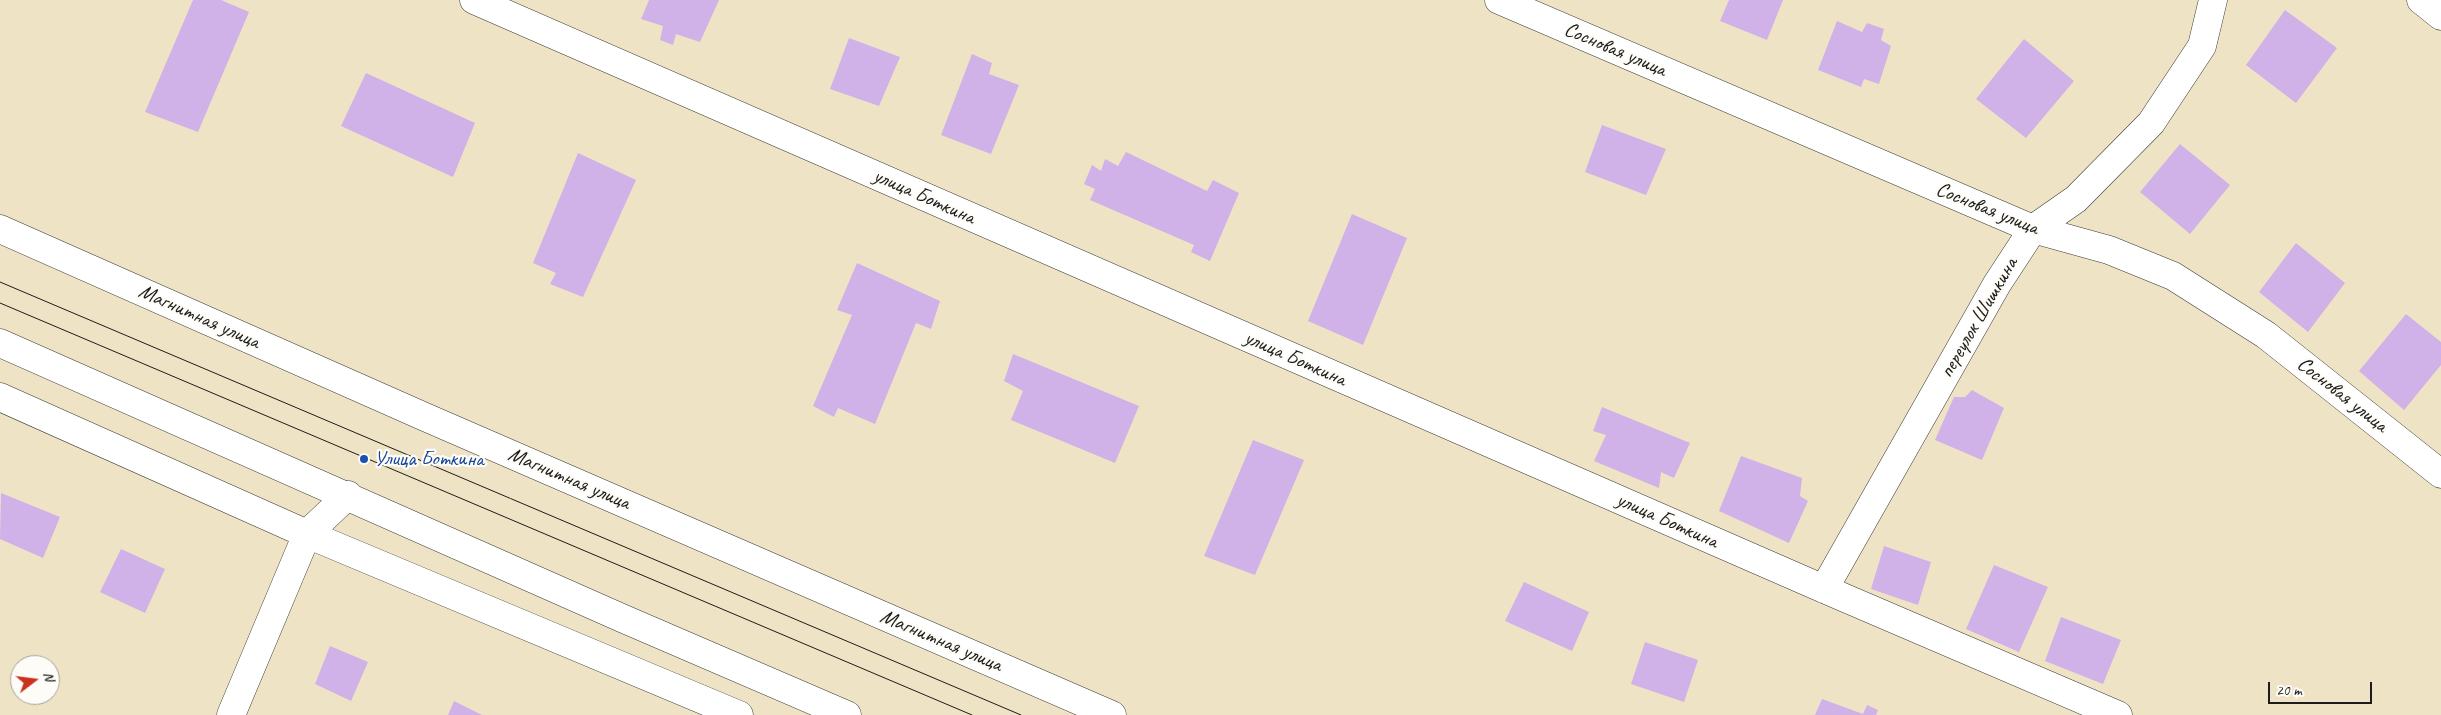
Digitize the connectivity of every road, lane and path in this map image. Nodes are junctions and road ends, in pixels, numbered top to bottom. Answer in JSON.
{"nodes":[{"id":1,"x":474,"y":0,"type":"edge"},
{"id":2,"x":1499,"y":0,"type":"edge"},
{"id":3,"x":2213,"y":0,"type":"edge"},
{"id":4,"x":2421,"y":0,"type":"edge"},
{"id":5,"x":2441,"y":16,"type":"edge"},
{"id":6,"x":0,"y":229,"type":"edge"},
{"id":7,"x":2033,"y":230,"type":"junction"},
{"id":8,"x":0,"y":343,"type":"edge"},
{"id":9,"x":0,"y":397,"type":"edge"},
{"id":10,"x":2441,"y":474,"type":"edge"},
{"id":11,"x":348,"y":495,"type":"junction"},
{"id":12,"x":307,"y":534,"type":"junction"},
{"id":13,"x":1824,"y":589,"type":"junction"},
{"id":14,"x":230,"y":715,"type":"edge"},
{"id":15,"x":739,"y":715,"type":"edge"},
{"id":16,"x":846,"y":715,"type":"edge"},
{"id":17,"x":1112,"y":715,"type":"edge"},
{"id":18,"x":2118,"y":715,"type":"edge"}],
"edges":[{"from":1,"to":13,"type":"street","name":"улица Боткина"},
{"from":2,"to":7,"type":"street","name":"Сосновая улица"},
{"from":3,"to":7,"type":"street","name":"переулок Шишкина"},
{"from":4,"to":5,"type":"street"},
{"from":6,"to":17,"type":"street","name":"Магнитная улица"},
{"from":7,"to":10,"type":"street","name":"Сосновая улица"},
{"from":7,"to":13,"type":"street","name":"переулок Шишкина"},
{"from":8,"to":11,"type":"street"},
{"from":9,"to":12,"type":"street"},
{"from":11,"to":12,"type":"street"},
{"from":11,"to":16,"type":"street"},
{"from":12,"to":14,"type":"street"},
{"from":12,"to":15,"type":"street"},
{"from":13,"to":18,"type":"street","name":"улица Боткина"}]}
